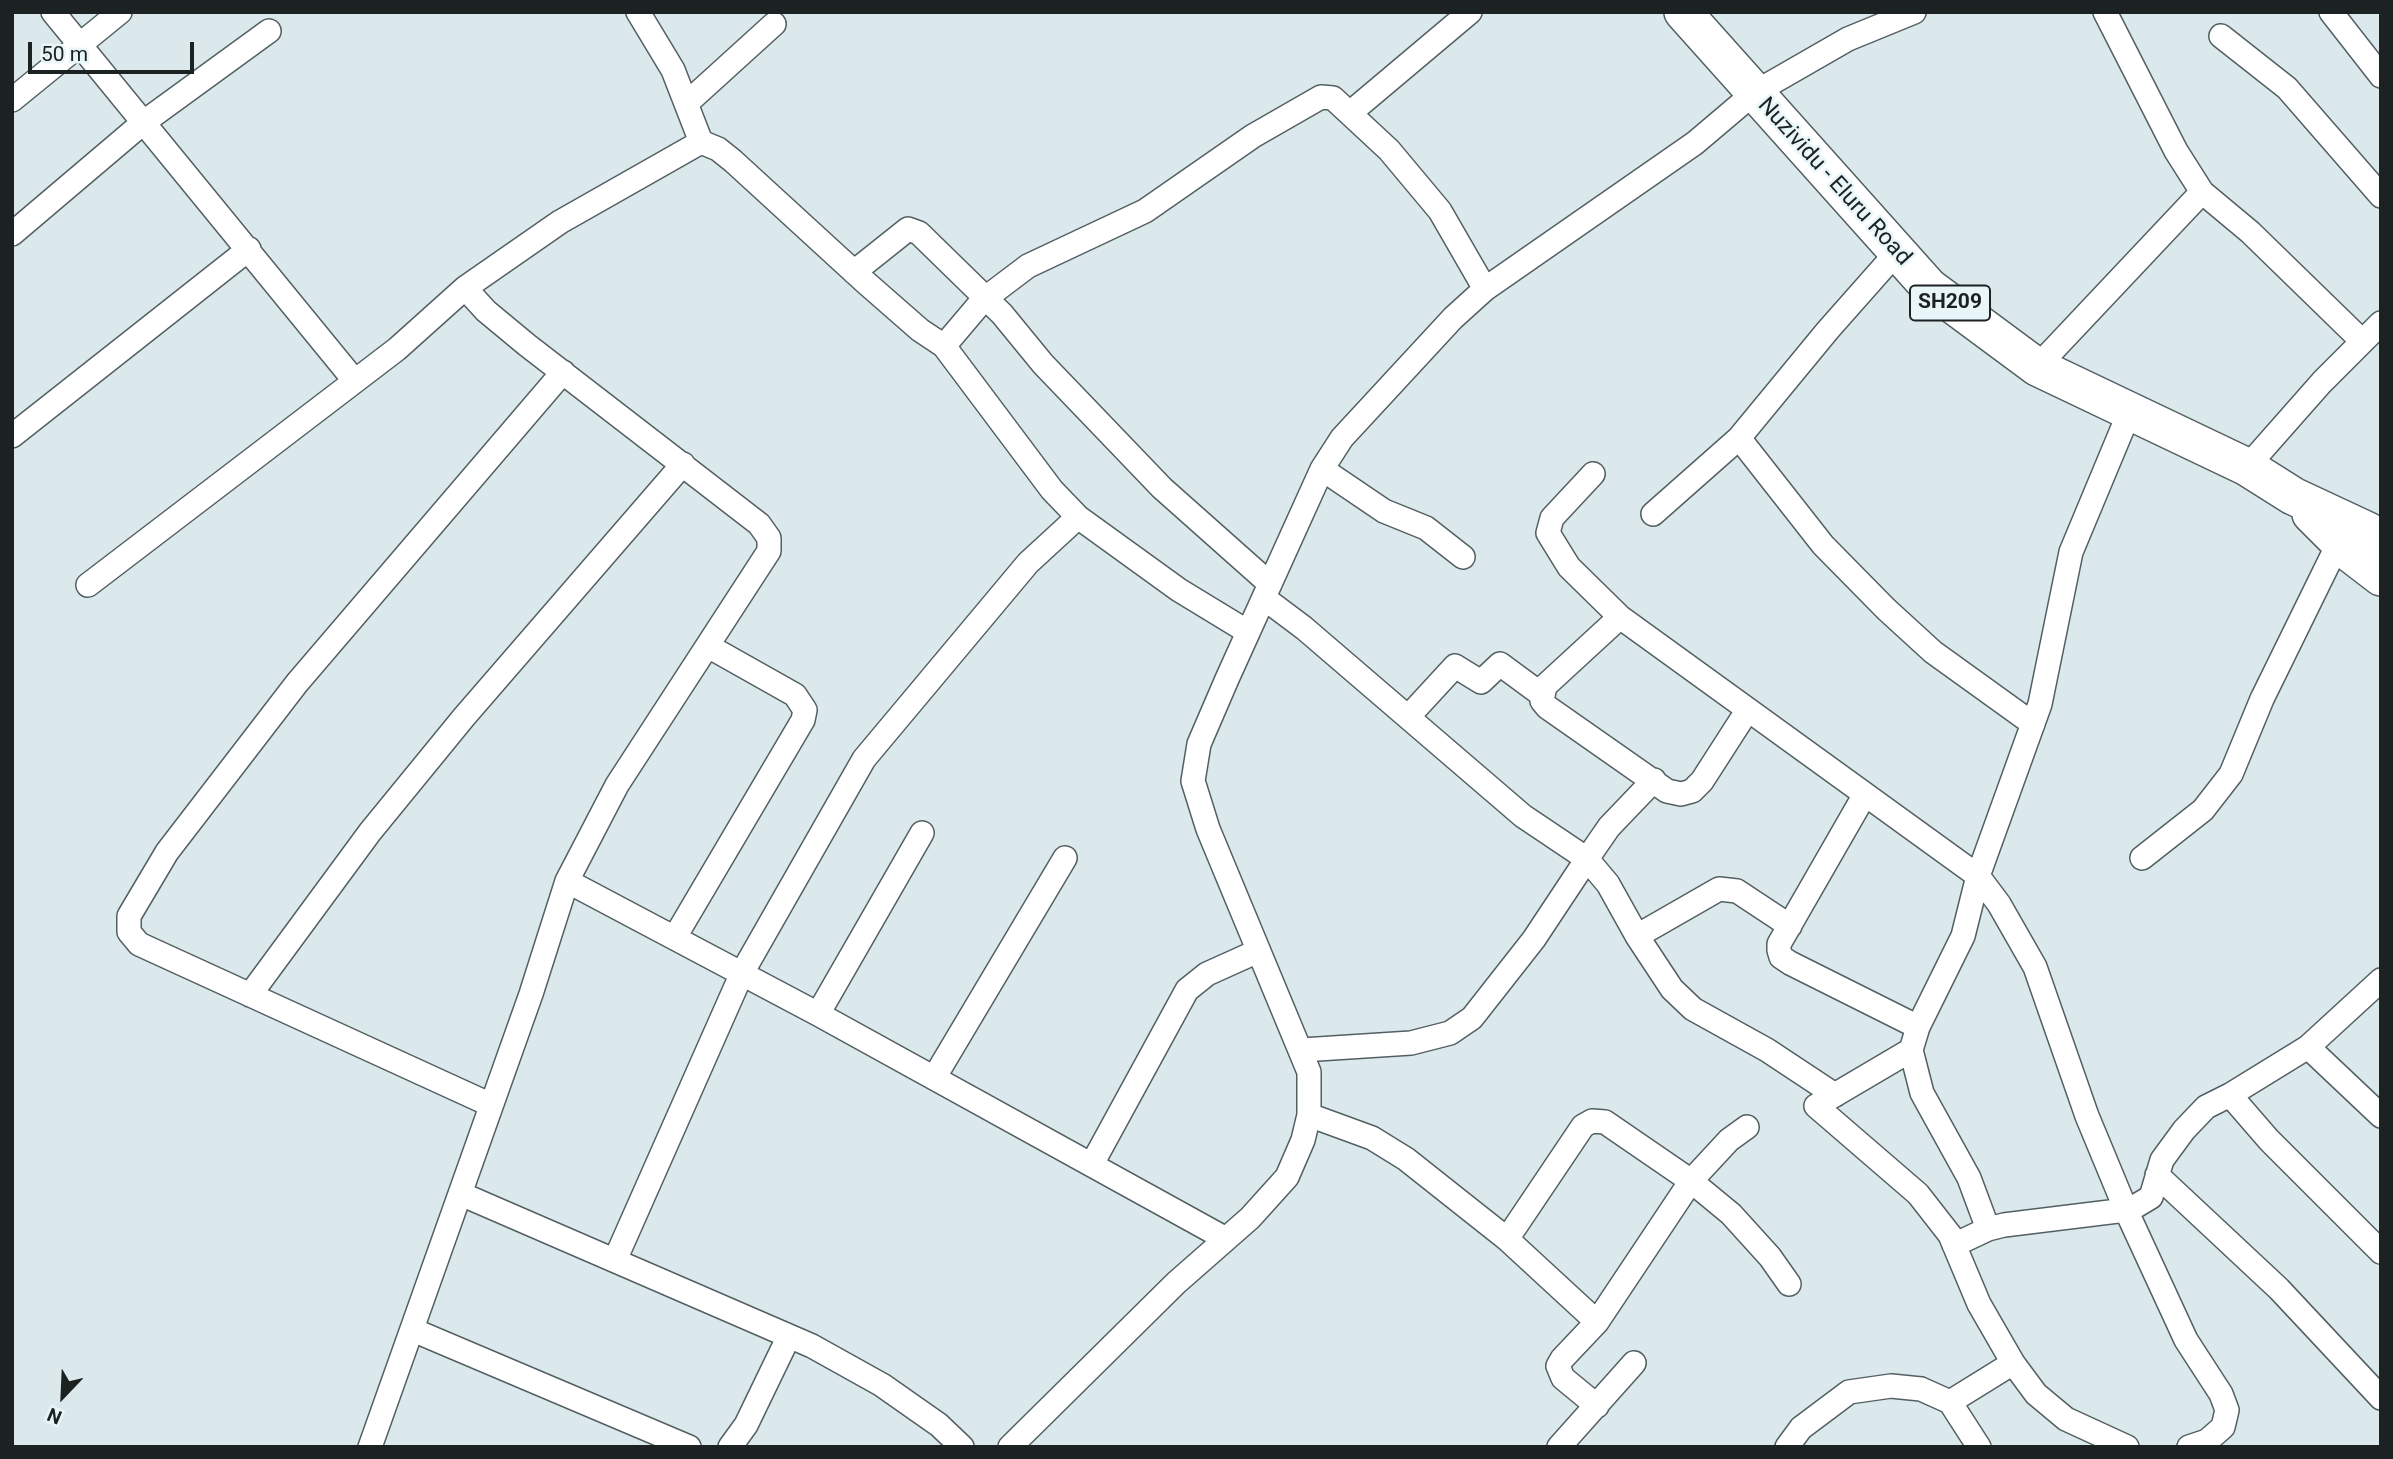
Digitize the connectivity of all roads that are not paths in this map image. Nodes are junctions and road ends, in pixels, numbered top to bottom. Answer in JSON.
{"nodes":[{"id":1,"x":52,"y":12,"type":"edge"},
{"id":2,"x":120,"y":12,"type":"edge"},
{"id":3,"x":638,"y":12,"type":"edge"},
{"id":4,"x":1470,"y":12,"type":"edge"},
{"id":5,"x":1914,"y":12,"type":"edge"},
{"id":6,"x":2105,"y":12,"type":"edge"},
{"id":7,"x":2331,"y":12,"type":"edge"},
{"id":8,"x":1690,"y":15,"type":"edge"},
{"id":9,"x":774,"y":24,"type":"dead end"},
{"id":10,"x":269,"y":31,"type":"dead end"},
{"id":11,"x":2221,"y":36,"type":"dead end"},
{"id":12,"x":79,"y":44,"type":"junction"},
{"id":13,"x":2381,"y":76,"type":"edge"},
{"id":14,"x":1754,"y":93,"type":"junction"},
{"id":15,"x":12,"y":100,"type":"edge"},
{"id":16,"x":687,"y":103,"type":"junction"},
{"id":17,"x":1350,"y":113,"type":"junction"},
{"id":18,"x":144,"y":122,"type":"junction"},
{"id":19,"x":701,"y":142,"type":"junction"},
{"id":20,"x":2202,"y":192,"type":"junction"},
{"id":21,"x":2381,"y":196,"type":"edge"},
{"id":22,"x":12,"y":234,"type":"edge"},
{"id":23,"x":250,"y":250,"type":"junction"},
{"id":24,"x":1897,"y":252,"type":"junction"},
{"id":25,"x":854,"y":272,"type":"junction"},
{"id":26,"x":465,"y":288,"type":"junction"},
{"id":27,"x":1485,"y":289,"type":"junction"},
{"id":28,"x":983,"y":300,"type":"junction"},
{"id":29,"x":2381,"y":323,"type":"edge"},
{"id":30,"x":2362,"y":341,"type":"junction"},
{"id":31,"x":944,"y":346,"type":"junction"},
{"id":32,"x":2037,"y":367,"type":"junction"},
{"id":33,"x":563,"y":372,"type":"junction"},
{"id":34,"x":354,"y":380,"type":"junction"},
{"id":35,"x":2129,"y":413,"type":"junction"},
{"id":36,"x":12,"y":436,"type":"edge"},
{"id":37,"x":1739,"y":438,"type":"junction"},
{"id":38,"x":683,"y":464,"type":"junction"},
{"id":39,"x":2247,"y":467,"type":"junction"},
{"id":40,"x":1322,"y":469,"type":"junction"},
{"id":41,"x":1593,"y":474,"type":"dead end"},
{"id":42,"x":2293,"y":496,"type":"junction"},
{"id":43,"x":1653,"y":514,"type":"dead end"},
{"id":44,"x":1078,"y":517,"type":"junction"},
{"id":45,"x":2381,"y":541,"type":"edge"},
{"id":46,"x":2339,"y":542,"type":"junction"},
{"id":47,"x":1463,"y":557,"type":"dead end"},
{"id":48,"x":2381,"y":577,"type":"edge"},
{"id":49,"x":88,"y":585,"type":"dead end"},
{"id":50,"x":1267,"y":591,"type":"junction"},
{"id":51,"x":1620,"y":617,"type":"junction"},
{"id":52,"x":1248,"y":632,"type":"junction"},
{"id":53,"x":708,"y":646,"type":"junction"},
{"id":54,"x":1542,"y":695,"type":"junction"},
{"id":55,"x":1746,"y":711,"type":"junction"},
{"id":56,"x":1408,"y":717,"type":"junction"},
{"id":57,"x":2033,"y":724,"type":"junction"},
{"id":58,"x":1654,"y":780,"type":"junction"},
{"id":59,"x":1864,"y":796,"type":"junction"},
{"id":60,"x":922,"y":833,"type":"dead end"},
{"id":61,"x":1065,"y":858,"type":"dead end"},
{"id":62,"x":2142,"y":858,"type":"dead end"},
{"id":63,"x":1587,"y":859,"type":"junction"},
{"id":64,"x":1978,"y":876,"type":"junction"},
{"id":65,"x":568,"y":881,"type":"junction"},
{"id":66,"x":1790,"y":926,"type":"junction"},
{"id":67,"x":1637,"y":936,"type":"junction"},
{"id":68,"x":675,"y":937,"type":"junction"},
{"id":69,"x":1258,"y":951,"type":"junction"},
{"id":70,"x":742,"y":973,"type":"junction"},
{"id":71,"x":2381,"y":980,"type":"edge"},
{"id":72,"x":250,"y":995,"type":"junction"},
{"id":73,"x":818,"y":1014,"type":"junction"},
{"id":74,"x":1918,"y":1027,"type":"junction"},
{"id":75,"x":2308,"y":1047,"type":"junction"},
{"id":76,"x":1302,"y":1050,"type":"junction"},
{"id":77,"x":1911,"y":1050,"type":"junction"},
{"id":78,"x":934,"y":1077,"type":"junction"},
{"id":79,"x":1835,"y":1095,"type":"junction"},
{"id":80,"x":2230,"y":1095,"type":"junction"},
{"id":81,"x":491,"y":1105,"type":"junction"},
{"id":82,"x":1309,"y":1115,"type":"junction"},
{"id":83,"x":2381,"y":1116,"type":"edge"},
{"id":84,"x":1747,"y":1127,"type":"dead end"},
{"id":85,"x":1092,"y":1164,"type":"junction"},
{"id":86,"x":2157,"y":1175,"type":"junction"},
{"id":87,"x":1692,"y":1181,"type":"junction"},
{"id":88,"x":461,"y":1194,"type":"junction"},
{"id":89,"x":2138,"y":1204,"type":"junction"},
{"id":90,"x":1988,"y":1229,"type":"junction"},
{"id":91,"x":1226,"y":1239,"type":"junction"},
{"id":92,"x":1507,"y":1239,"type":"junction"},
{"id":93,"x":1954,"y":1245,"type":"junction"},
{"id":94,"x":2381,"y":1252,"type":"edge"},
{"id":95,"x":615,"y":1260,"type":"junction"},
{"id":96,"x":1789,"y":1284,"type":"dead end"},
{"id":97,"x":1597,"y":1322,"type":"junction"},
{"id":98,"x":413,"y":1330,"type":"junction"},
{"id":99,"x":789,"y":1336,"type":"junction"},
{"id":100,"x":1634,"y":1363,"type":"dead end"},
{"id":101,"x":2013,"y":1363,"type":"junction"},
{"id":102,"x":2381,"y":1398,"type":"edge"},
{"id":103,"x":1950,"y":1402,"type":"junction"},
{"id":104,"x":1597,"y":1406,"type":"junction"},
{"id":105,"x":1569,"y":1443,"type":"edge"},
{"id":106,"x":370,"y":1447,"type":"edge"},
{"id":107,"x":689,"y":1447,"type":"edge"},
{"id":108,"x":730,"y":1447,"type":"edge"},
{"id":109,"x":962,"y":1447,"type":"edge"},
{"id":110,"x":1010,"y":1447,"type":"edge"},
{"id":111,"x":1787,"y":1447,"type":"edge"},
{"id":112,"x":1979,"y":1447,"type":"edge"},
{"id":113,"x":2127,"y":1447,"type":"edge"},
{"id":114,"x":2189,"y":1447,"type":"edge"}],
"edges":[{"from":1,"to":12,"type":"street"},
{"from":2,"to":12,"type":"street"},
{"from":3,"to":16,"type":"street"},
{"from":4,"to":17,"type":"street"},
{"from":5,"to":14,"type":"street"},
{"from":6,"to":20,"type":"street"},
{"from":7,"to":13,"type":"street"},
{"from":8,"to":14,"type":"main road","name":"Nuzividu - Eluru Road","number":"SH209"},
{"from":9,"to":16,"type":"street"},
{"from":10,"to":18,"type":"street"},
{"from":11,"to":21,"type":"street"},
{"from":12,"to":15,"type":"street"},
{"from":12,"to":18,"type":"street"},
{"from":14,"to":24,"type":"main road","name":"Nuzividu - Eluru Road","number":"SH209"},
{"from":14,"to":27,"type":"street"},
{"from":16,"to":19,"type":"street"},
{"from":17,"to":27,"type":"street"},
{"from":17,"to":28,"type":"street"},
{"from":18,"to":22,"type":"street"},
{"from":18,"to":23,"type":"street"},
{"from":19,"to":25,"type":"street"},
{"from":19,"to":26,"type":"street"},
{"from":20,"to":30,"type":"street"},
{"from":20,"to":32,"type":"street"},
{"from":23,"to":34,"type":"street"},
{"from":23,"to":36,"type":"street"},
{"from":24,"to":32,"type":"main road","name":"Nuzividu - Eluru Road","number":"SH209"},
{"from":24,"to":37,"type":"street"},
{"from":25,"to":28,"type":"street"},
{"from":25,"to":31,"type":"street"},
{"from":26,"to":33,"type":"street"},
{"from":26,"to":34,"type":"street"},
{"from":27,"to":40,"type":"street"},
{"from":28,"to":31,"type":"street"},
{"from":28,"to":50,"type":"street"},
{"from":29,"to":30,"type":"street"},
{"from":30,"to":39,"type":"street"},
{"from":31,"to":44,"type":"street"},
{"from":32,"to":35,"type":"main road","name":"Nuzividu - Eluru Road","number":"SH209"},
{"from":33,"to":38,"type":"street"},
{"from":33,"to":72,"type":"street"},
{"from":34,"to":49,"type":"street"},
{"from":35,"to":39,"type":"main road","name":"Nuzividu - Eluru Road","number":"SH209"},
{"from":35,"to":57,"type":"street"},
{"from":37,"to":43,"type":"street"},
{"from":37,"to":57,"type":"street"},
{"from":38,"to":53,"type":"street"},
{"from":38,"to":72,"type":"street"},
{"from":39,"to":42,"type":"main road","name":"Nuzividu - Eluru Road","number":"SH209"},
{"from":40,"to":47,"type":"street"},
{"from":40,"to":50,"type":"street"},
{"from":41,"to":51,"type":"street"},
{"from":42,"to":45,"type":"main road","name":"Nuzividu - Eluru Road","number":"SH209"},
{"from":42,"to":46,"type":"main road","name":"Nuzividu - Eluru Road","number":"SH209"},
{"from":44,"to":52,"type":"street"},
{"from":44,"to":70,"type":"street"},
{"from":46,"to":48,"type":"main road","name":"Nuzividu - Eluru Road","number":"SH209"},
{"from":46,"to":62,"type":"street"},
{"from":50,"to":52,"type":"street"},
{"from":50,"to":56,"type":"street"},
{"from":51,"to":54,"type":"street"},
{"from":51,"to":55,"type":"street"},
{"from":52,"to":69,"type":"street"},
{"from":53,"to":65,"type":"street"},
{"from":53,"to":68,"type":"street"},
{"from":54,"to":56,"type":"street"},
{"from":54,"to":58,"type":"street"},
{"from":55,"to":58,"type":"street"},
{"from":55,"to":59,"type":"street"},
{"from":56,"to":63,"type":"street"},
{"from":57,"to":64,"type":"street"},
{"from":58,"to":63,"type":"street"},
{"from":59,"to":64,"type":"street"},
{"from":59,"to":66,"type":"street"},
{"from":60,"to":73,"type":"street"},
{"from":61,"to":78,"type":"street"},
{"from":63,"to":67,"type":"street"},
{"from":63,"to":76,"type":"street"},
{"from":64,"to":74,"type":"street"},
{"from":64,"to":89,"type":"street"},
{"from":65,"to":68,"type":"street"},
{"from":65,"to":81,"type":"street"},
{"from":66,"to":67,"type":"street"},
{"from":66,"to":74,"type":"street"},
{"from":67,"to":79,"type":"street"},
{"from":68,"to":70,"type":"street"},
{"from":69,"to":76,"type":"street"},
{"from":69,"to":85,"type":"street"},
{"from":70,"to":73,"type":"street"},
{"from":70,"to":95,"type":"street"},
{"from":71,"to":75,"type":"street"},
{"from":72,"to":81,"type":"street"},
{"from":73,"to":78,"type":"street"},
{"from":74,"to":77,"type":"street"},
{"from":75,"to":80,"type":"street"},
{"from":75,"to":83,"type":"street"},
{"from":76,"to":82,"type":"street"},
{"from":77,"to":79,"type":"street"},
{"from":77,"to":90,"type":"street"},
{"from":78,"to":85,"type":"street"},
{"from":79,"to":93,"type":"street"},
{"from":80,"to":86,"type":"street"},
{"from":80,"to":94,"type":"street"},
{"from":81,"to":88,"type":"street"},
{"from":82,"to":91,"type":"street"},
{"from":82,"to":92,"type":"street"},
{"from":84,"to":87,"type":"street"},
{"from":85,"to":91,"type":"street"},
{"from":86,"to":89,"type":"street"},
{"from":86,"to":102,"type":"street"},
{"from":87,"to":92,"type":"street"},
{"from":87,"to":96,"type":"street"},
{"from":87,"to":97,"type":"street"},
{"from":88,"to":95,"type":"street"},
{"from":88,"to":98,"type":"street"},
{"from":89,"to":90,"type":"street"},
{"from":89,"to":114,"type":"street"},
{"from":90,"to":93,"type":"street"},
{"from":91,"to":110,"type":"street"},
{"from":92,"to":97,"type":"street"},
{"from":93,"to":101,"type":"street"},
{"from":95,"to":99,"type":"street"},
{"from":97,"to":104,"type":"street"},
{"from":98,"to":106,"type":"street"},
{"from":98,"to":107,"type":"street"},
{"from":99,"to":108,"type":"street"},
{"from":99,"to":109,"type":"street"},
{"from":100,"to":104,"type":"street"},
{"from":101,"to":103,"type":"street"},
{"from":101,"to":113,"type":"street"},
{"from":103,"to":111,"type":"street"},
{"from":103,"to":112,"type":"street"},
{"from":104,"to":105,"type":"street"}]}
